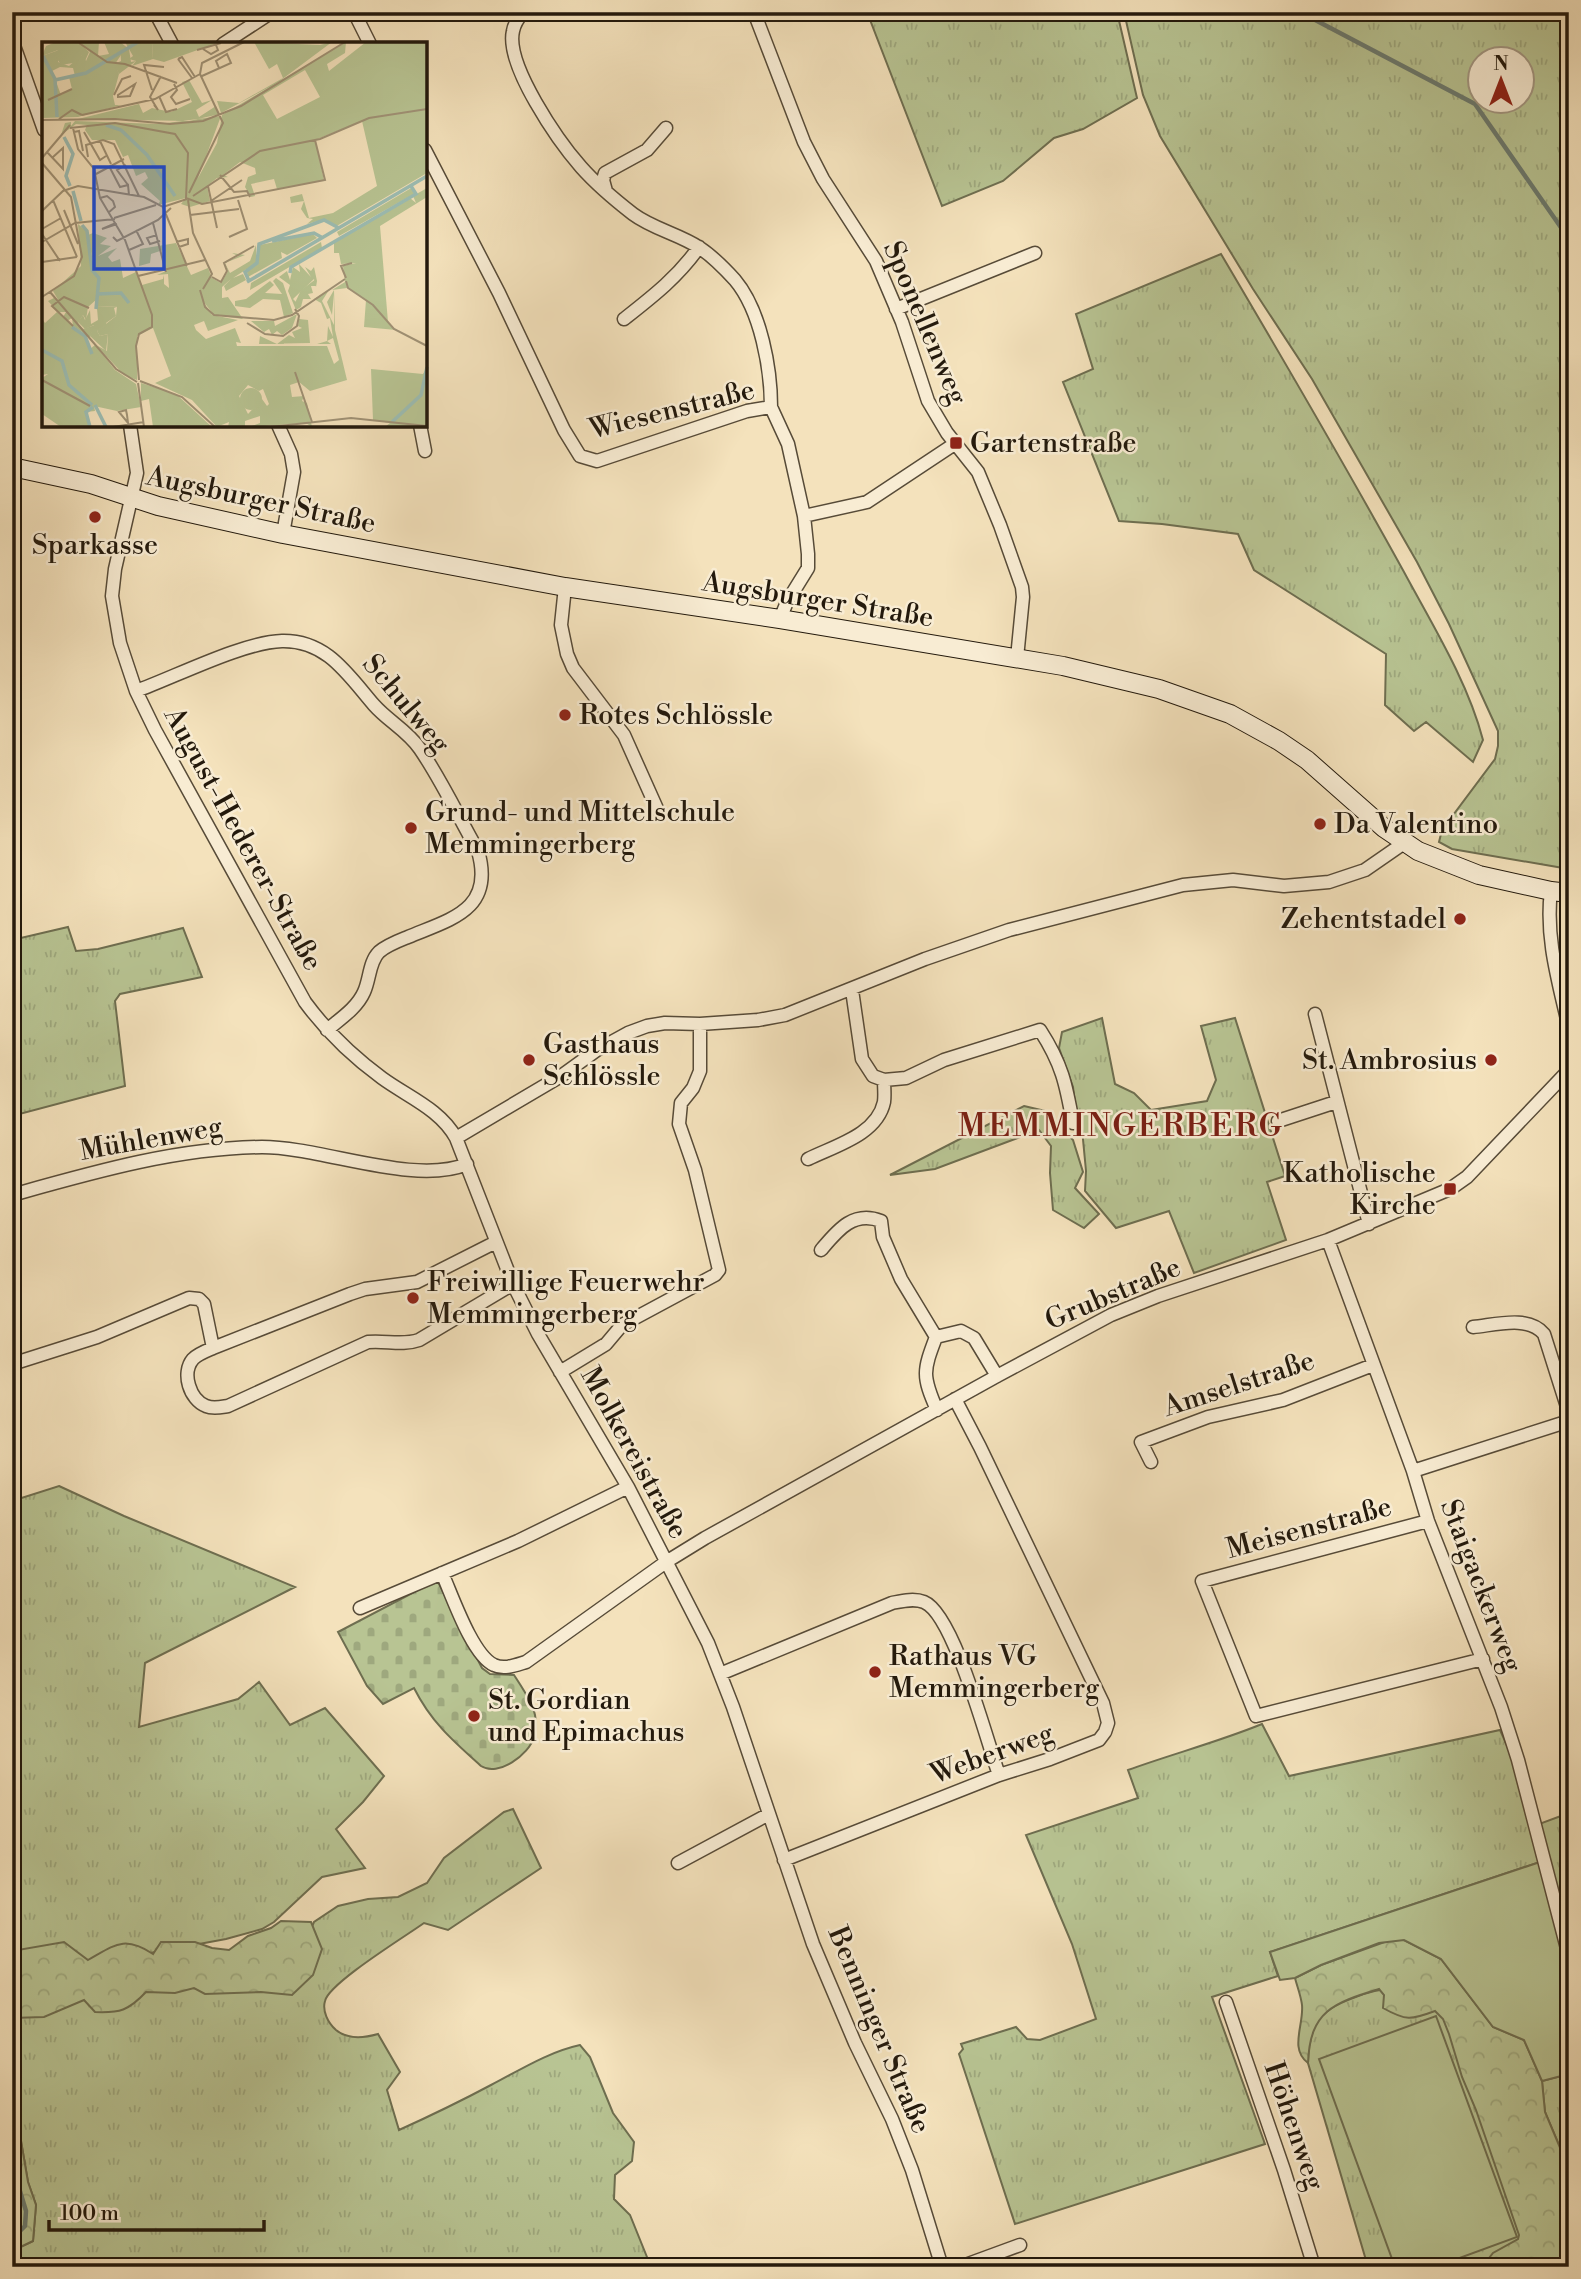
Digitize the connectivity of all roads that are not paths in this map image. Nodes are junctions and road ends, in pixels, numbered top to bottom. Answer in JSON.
{"nodes":[{"id":1,"x":155,"y":12,"type":"edge"},
{"id":2,"x":272,"y":12,"type":"edge"},
{"id":3,"x":354,"y":12,"type":"edge"},
{"id":4,"x":523,"y":12,"type":"edge"},
{"id":5,"x":754,"y":12,"type":"edge"},
{"id":6,"x":12,"y":40,"type":"edge"},
{"id":7,"x":171,"y":42,"type":"edge"},
{"id":8,"x":226,"y":42,"type":"edge"},
{"id":9,"x":369,"y":42,"type":"edge"},
{"id":10,"x":42,"y":124,"type":"edge"},
{"id":11,"x":666,"y":128,"type":"dead end"},
{"id":12,"x":427,"y":154,"type":"edge"},
{"id":13,"x":606,"y":191,"type":"junction"},
{"id":14,"x":699,"y":247,"type":"junction"},
{"id":15,"x":1035,"y":254,"type":"dead end"},
{"id":16,"x":896,"y":309,"type":"junction"},
{"id":17,"x":624,"y":319,"type":"dead end"},
{"id":18,"x":771,"y":407,"type":"junction"},
{"id":19,"x":130,"y":427,"type":"edge"},
{"id":20,"x":279,"y":427,"type":"edge"},
{"id":21,"x":420,"y":427,"type":"edge"},
{"id":22,"x":956,"y":443,"type":"junction"},
{"id":23,"x":425,"y":451,"type":"dead end"},
{"id":24,"x":12,"y":467,"type":"edge"},
{"id":25,"x":132,"y":499,"type":"junction"},
{"id":26,"x":804,"y":516,"type":"junction"},
{"id":27,"x":283,"y":534,"type":"junction"},
{"id":28,"x":565,"y":587,"type":"junction"},
{"id":29,"x":780,"y":619,"type":"junction"},
{"id":30,"x":1017,"y":658,"type":"junction"},
{"id":31,"x":136,"y":691,"type":"junction"},
{"id":32,"x":658,"y":811,"type":"dead end"},
{"id":33,"x":1404,"y":843,"type":"junction"},
{"id":34,"x":1560,"y":892,"type":"edge"},
{"id":35,"x":852,"y":990,"type":"junction"},
{"id":36,"x":1315,"y":1014,"type":"dead end"},
{"id":37,"x":700,"y":1024,"type":"junction"},
{"id":38,"x":1569,"y":1028,"type":"edge"},
{"id":39,"x":327,"y":1030,"type":"junction"},
{"id":40,"x":1569,"y":1070,"type":"edge"},
{"id":41,"x":884,"y":1080,"type":"junction"},
{"id":42,"x":1336,"y":1102,"type":"junction"},
{"id":43,"x":1278,"y":1121,"type":"dead end"},
{"id":44,"x":1073,"y":1123,"type":"dead end"},
{"id":45,"x":456,"y":1138,"type":"junction"},
{"id":46,"x":808,"y":1159,"type":"dead end"},
{"id":47,"x":467,"y":1164,"type":"junction"},
{"id":48,"x":12,"y":1195,"type":"edge"},
{"id":49,"x":1368,"y":1224,"type":"junction"},
{"id":50,"x":1328,"y":1240,"type":"junction"},
{"id":51,"x":496,"y":1242,"type":"junction"},
{"id":52,"x":821,"y":1250,"type":"dead end"},
{"id":53,"x":513,"y":1284,"type":"junction"},
{"id":54,"x":1473,"y":1327,"type":"dead end"},
{"id":55,"x":936,"y":1337,"type":"junction"},
{"id":56,"x":213,"y":1348,"type":"junction"},
{"id":57,"x":12,"y":1364,"type":"edge"},
{"id":58,"x":1373,"y":1364,"type":"junction"},
{"id":59,"x":560,"y":1372,"type":"junction"},
{"id":60,"x":997,"y":1376,"type":"junction"},
{"id":61,"x":955,"y":1399,"type":"junction"},
{"id":62,"x":937,"y":1410,"type":"junction"},
{"id":63,"x":1569,"y":1413,"type":"edge"},
{"id":64,"x":1569,"y":1422,"type":"edge"},
{"id":65,"x":1151,"y":1462,"type":"dead end"},
{"id":66,"x":1413,"y":1471,"type":"junction"},
{"id":67,"x":628,"y":1487,"type":"junction"},
{"id":68,"x":1428,"y":1521,"type":"junction"},
{"id":69,"x":666,"y":1562,"type":"junction"},
{"id":70,"x":442,"y":1573,"type":"junction"},
{"id":71,"x":360,"y":1608,"type":"dead end"},
{"id":72,"x":1483,"y":1659,"type":"junction"},
{"id":73,"x":720,"y":1674,"type":"junction"},
{"id":74,"x":999,"y":1775,"type":"junction"},
{"id":75,"x":769,"y":1814,"type":"junction"},
{"id":76,"x":784,"y":1860,"type":"junction"},
{"id":77,"x":678,"y":1863,"type":"dead end"},
{"id":78,"x":1569,"y":1956,"type":"edge"},
{"id":79,"x":1226,"y":2002,"type":"dead end"},
{"id":80,"x":1020,"y":2245,"type":"dead end"},
{"id":81,"x":942,"y":2267,"type":"edge"},
{"id":82,"x":960,"y":2267,"type":"edge"},
{"id":83,"x":1314,"y":2267,"type":"edge"}],
"edges":[{"from":1,"to":7,"type":"street"},
{"from":2,"to":8,"type":"street"},
{"from":3,"to":9,"type":"street"},
{"from":4,"to":13,"type":"street"},
{"from":5,"to":16,"type":"street","name":"Sponellenweg"},
{"from":6,"to":10,"type":"street"},
{"from":11,"to":13,"type":"street"},
{"from":12,"to":18,"type":"street","name":"Wiesenstraße"},
{"from":13,"to":14,"type":"street"},
{"from":14,"to":17,"type":"street"},
{"from":14,"to":18,"type":"street"},
{"from":15,"to":16,"type":"street"},
{"from":16,"to":22,"type":"street","name":"Sponellenweg"},
{"from":18,"to":26,"type":"street","name":"Wiesenstraße"},
{"from":19,"to":25,"type":"street","name":"August-Hederer-Straße"},
{"from":20,"to":27,"type":"street"},
{"from":21,"to":23,"type":"street"},
{"from":22,"to":26,"type":"street"},
{"from":22,"to":30,"type":"street","name":"Sponellenweg"},
{"from":24,"to":25,"type":"street","name":"Augsburger Straße"},
{"from":25,"to":27,"type":"street","name":"Augsburger Straße"},
{"from":25,"to":31,"type":"street","name":"August-Hederer-Straße"},
{"from":26,"to":29,"type":"street","name":"Wiesenstraße"},
{"from":27,"to":28,"type":"street","name":"Augsburger Straße"},
{"from":28,"to":29,"type":"street","name":"Augsburger Straße"},
{"from":28,"to":32,"type":"street"},
{"from":29,"to":30,"type":"street","name":"Augsburger Straße"},
{"from":30,"to":33,"type":"street","name":"Augsburger Straße"},
{"from":31,"to":39,"type":"street","name":"August-Hederer-Straße"},
{"from":31,"to":39,"type":"street","name":"Schulweg"},
{"from":33,"to":34,"type":"street","name":"Augsburger Straße"},
{"from":33,"to":35,"type":"street"},
{"from":34,"to":38,"type":"street"},
{"from":35,"to":37,"type":"street"},
{"from":35,"to":41,"type":"street"},
{"from":36,"to":42,"type":"street"},
{"from":37,"to":45,"type":"street"},
{"from":37,"to":59,"type":"street"},
{"from":39,"to":45,"type":"street","name":"August-Hederer-Straße"},
{"from":40,"to":49,"type":"street","name":"Grubstraße"},
{"from":41,"to":44,"type":"street"},
{"from":41,"to":46,"type":"street"},
{"from":42,"to":43,"type":"street"},
{"from":42,"to":49,"type":"street"},
{"from":45,"to":47,"type":"street","name":"Molkereistraße"},
{"from":47,"to":48,"type":"street","name":"Mühlenweg"},
{"from":47,"to":51,"type":"street","name":"Molkereistraße"},
{"from":49,"to":50,"type":"street","name":"Grubstraße"},
{"from":50,"to":58,"type":"street","name":"Staigackerweg"},
{"from":50,"to":60,"type":"street","name":"Grubstraße"},
{"from":51,"to":53,"type":"street","name":"Molkereistraße"},
{"from":51,"to":56,"type":"street"},
{"from":52,"to":55,"type":"street"},
{"from":53,"to":56,"type":"street"},
{"from":53,"to":59,"type":"street","name":"Molkereistraße"},
{"from":54,"to":63,"type":"street"},
{"from":55,"to":60,"type":"street"},
{"from":55,"to":62,"type":"street"},
{"from":56,"to":57,"type":"street"},
{"from":58,"to":65,"type":"street","name":"Amselstraße"},
{"from":58,"to":66,"type":"street","name":"Staigackerweg"},
{"from":59,"to":67,"type":"street","name":"Molkereistraße"},
{"from":60,"to":61,"type":"street","name":"Grubstraße"},
{"from":61,"to":62,"type":"street","name":"Grubstraße"},
{"from":61,"to":74,"type":"street","name":"Weberweg"},
{"from":62,"to":69,"type":"street","name":"Grubstraße"},
{"from":64,"to":66,"type":"street"},
{"from":66,"to":68,"type":"street","name":"Staigackerweg"},
{"from":67,"to":69,"type":"street","name":"Molkereistraße"},
{"from":67,"to":70,"type":"street"},
{"from":68,"to":72,"type":"street","name":"Staigackerweg"},
{"from":68,"to":72,"type":"street","name":"Meisenstraße"},
{"from":69,"to":70,"type":"street","name":"Grubstraße"},
{"from":69,"to":73,"type":"street","name":"Benninger Straße"},
{"from":70,"to":71,"type":"street"},
{"from":72,"to":78,"type":"street","name":"Staigackerweg"},
{"from":73,"to":74,"type":"street"},
{"from":73,"to":75,"type":"street","name":"Benninger Straße"},
{"from":74,"to":76,"type":"street","name":"Weberweg"},
{"from":75,"to":76,"type":"street","name":"Benninger Straße"},
{"from":75,"to":77,"type":"street"},
{"from":76,"to":81,"type":"street","name":"Benninger Straße"},
{"from":79,"to":83,"type":"street","name":"Höhenweg"},
{"from":80,"to":82,"type":"street"}]}
